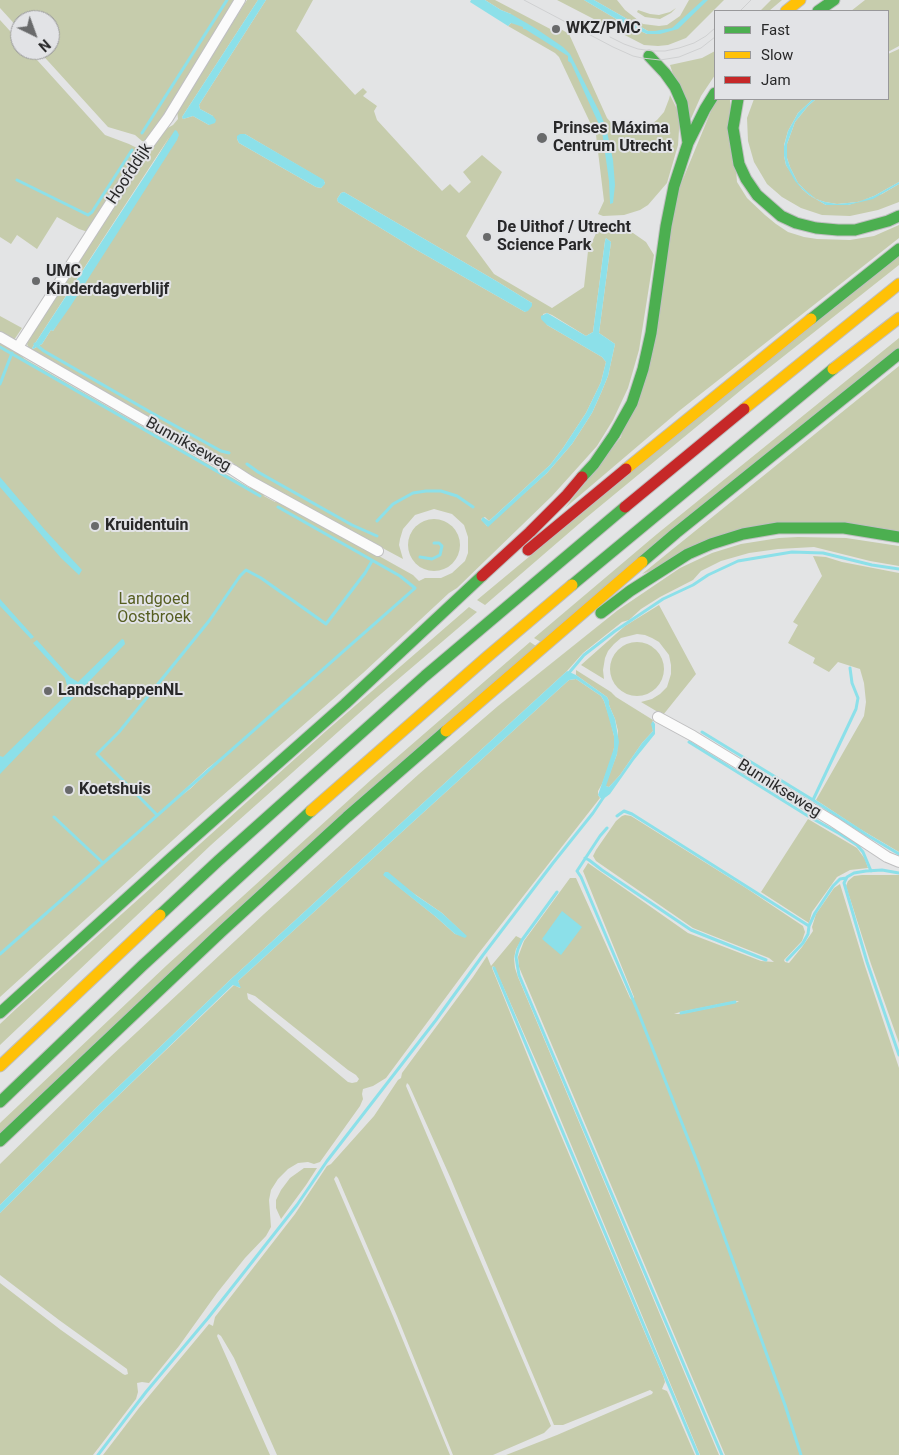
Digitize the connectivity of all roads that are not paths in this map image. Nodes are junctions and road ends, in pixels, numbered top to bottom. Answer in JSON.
{"nodes":[{"id":1,"x":240,"y":0,"type":"edge"},
{"id":2,"x":800,"y":0,"type":"edge"},
{"id":3,"x":834,"y":0,"type":"edge"},
{"id":4,"x":787,"y":10,"type":"edge"},
{"id":5,"x":819,"y":10,"type":"edge"},
{"id":6,"x":649,"y":56,"type":"dead end"},
{"id":7,"x":714,"y":95,"type":"edge"},
{"id":8,"x":738,"y":100,"type":"edge"},
{"id":9,"x":688,"y":143,"type":"junction"},
{"id":10,"x":899,"y":216,"type":"edge"},
{"id":11,"x":899,"y":248,"type":"edge"},
{"id":12,"x":899,"y":284,"type":"edge"},
{"id":13,"x":899,"y":318,"type":"edge"},
{"id":14,"x":0,"y":337,"type":"edge"},
{"id":15,"x":18,"y":347,"type":"junction"},
{"id":16,"x":899,"y":354,"type":"edge"},
{"id":17,"x":899,"y":537,"type":"edge"},
{"id":18,"x":378,"y":551,"type":"dead end"},
{"id":19,"x":479,"y":702,"type":"junction"},
{"id":20,"x":345,"y":704,"type":"junction"},
{"id":21,"x":658,"y":717,"type":"dead end"},
{"id":22,"x":899,"y":862,"type":"edge"},
{"id":23,"x":0,"y":1013,"type":"edge"},
{"id":24,"x":0,"y":1066,"type":"edge"},
{"id":25,"x":0,"y":1102,"type":"edge"},
{"id":26,"x":0,"y":1141,"type":"edge"}],
"edges":[{"from":1,"to":15,"type":"street","name":"Hoofddijk"},
{"from":2,"to":4,"type":"highway"},
{"from":3,"to":5,"type":"highway"},
{"from":6,"to":9,"type":"highway"},
{"from":7,"to":9,"type":"highway"},
{"from":8,"to":10,"type":"highway"},
{"from":9,"to":20,"type":"highway"},
{"from":11,"to":20,"type":"highway"},
{"from":12,"to":24,"type":"highway"},
{"from":13,"to":25,"type":"highway"},
{"from":14,"to":15,"type":"street","name":"Bunnikseweg"},
{"from":15,"to":18,"type":"street","name":"Bunnikseweg"},
{"from":16,"to":19,"type":"highway"},
{"from":17,"to":19,"type":"highway"},
{"from":19,"to":26,"type":"highway"},
{"from":20,"to":23,"type":"highway"},
{"from":21,"to":22,"type":"street","name":"Bunnikseweg"}]}
